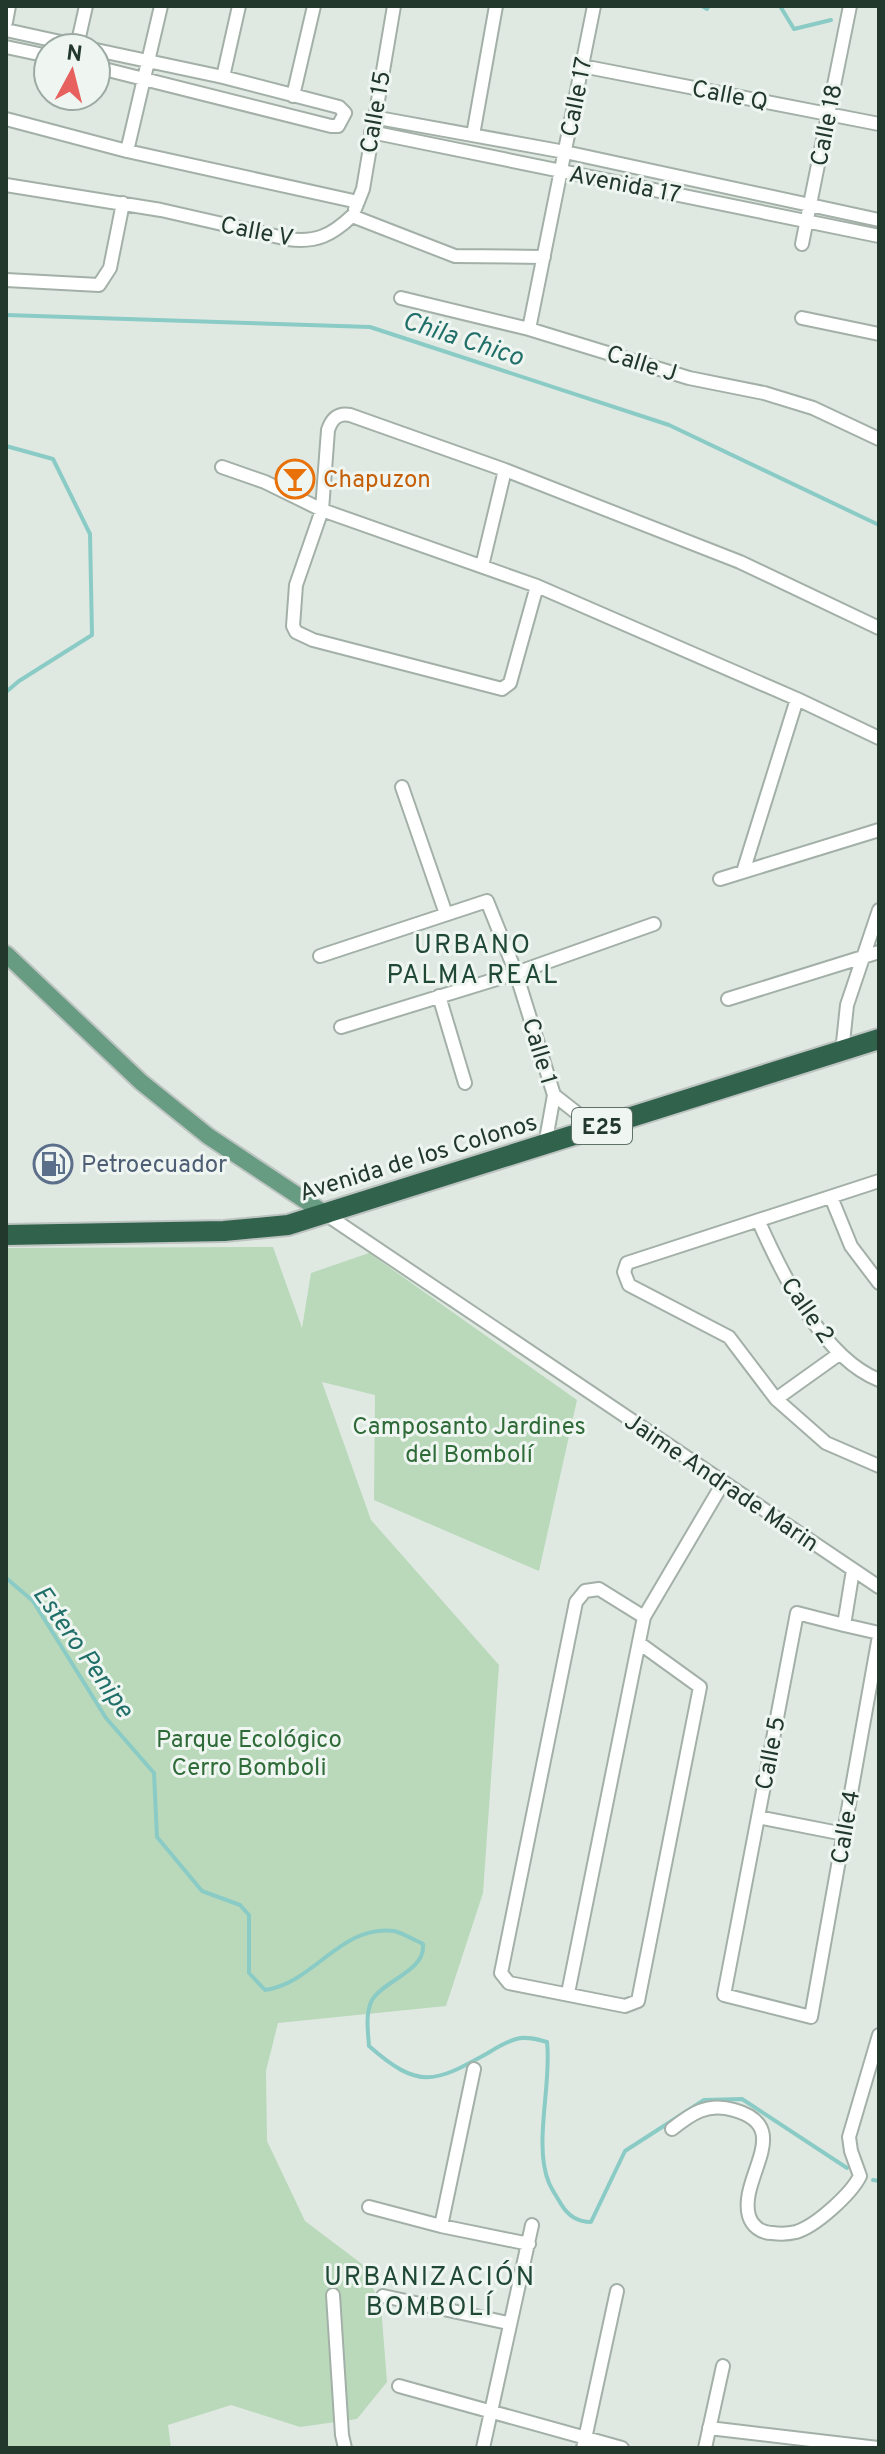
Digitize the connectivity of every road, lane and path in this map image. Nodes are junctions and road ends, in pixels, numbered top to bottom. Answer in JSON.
{"nodes":[{"id":1,"x":9,"y":6,"type":"edge"},
{"id":2,"x":86,"y":6,"type":"edge"},
{"id":3,"x":161,"y":6,"type":"edge"},
{"id":4,"x":239,"y":6,"type":"edge"},
{"id":5,"x":314,"y":6,"type":"edge"},
{"id":6,"x":394,"y":6,"type":"edge"},
{"id":7,"x":496,"y":6,"type":"edge"},
{"id":8,"x":594,"y":6,"type":"edge"},
{"id":9,"x":850,"y":6,"type":"edge"},
{"id":10,"x":6,"y":22,"type":"edge"},
{"id":11,"x":6,"y":30,"type":"edge"},
{"id":12,"x":83,"y":32,"type":"edge"},
{"id":13,"x":32,"y":36,"type":"edge"},
{"id":14,"x":6,"y":47,"type":"edge"},
{"id":15,"x":32,"y":53,"type":"edge"},
{"id":16,"x":112,"y":53,"type":"edge"},
{"id":17,"x":148,"y":61,"type":"junction"},
{"id":18,"x":582,"y":66,"type":"junction"},
{"id":19,"x":112,"y":70,"type":"edge"},
{"id":20,"x":144,"y":77,"type":"junction"},
{"id":21,"x":223,"y":77,"type":"junction"},
{"id":22,"x":293,"y":96,"type":"junction"},
{"id":23,"x":829,"y":114,"type":"junction"},
{"id":24,"x":373,"y":117,"type":"junction"},
{"id":25,"x":6,"y":119,"type":"edge"},
{"id":26,"x":879,"y":124,"type":"edge"},
{"id":27,"x":371,"y":132,"type":"junction"},
{"id":28,"x":473,"y":135,"type":"junction"},
{"id":29,"x":127,"y":151,"type":"junction"},
{"id":30,"x":565,"y":152,"type":"junction"},
{"id":31,"x":561,"y":171,"type":"junction"},
{"id":32,"x":6,"y":185,"type":"edge"},
{"id":33,"x":358,"y":202,"type":"junction"},
{"id":34,"x":123,"y":203,"type":"junction"},
{"id":35,"x":810,"y":205,"type":"junction"},
{"id":36,"x":352,"y":216,"type":"junction"},
{"id":37,"x":807,"y":220,"type":"junction"},
{"id":38,"x":879,"y":220,"type":"edge"},
{"id":39,"x":879,"y":236,"type":"edge"},
{"id":40,"x":802,"y":244,"type":"dead end"},
{"id":41,"x":544,"y":257,"type":"junction"},
{"id":42,"x":6,"y":280,"type":"edge"},
{"id":43,"x":401,"y":298,"type":"dead end"},
{"id":44,"x":802,"y":318,"type":"dead end"},
{"id":45,"x":529,"y":329,"type":"junction"},
{"id":46,"x":879,"y":334,"type":"edge"},
{"id":47,"x":879,"y":439,"type":"edge"},
{"id":48,"x":222,"y":467,"type":"dead end"},
{"id":49,"x":505,"y":470,"type":"junction"},
{"id":50,"x":322,"y":510,"type":"junction"},
{"id":51,"x":482,"y":566,"type":"junction"},
{"id":52,"x":537,"y":586,"type":"junction"},
{"id":53,"x":879,"y":628,"type":"edge"},
{"id":54,"x":797,"y":699,"type":"junction"},
{"id":55,"x":879,"y":738,"type":"edge"},
{"id":56,"x":402,"y":787,"type":"dead end"},
{"id":57,"x":879,"y":830,"type":"edge"},
{"id":58,"x":743,"y":872,"type":"junction"},
{"id":59,"x":720,"y":879,"type":"dead end"},
{"id":60,"x":879,"y":910,"type":"edge"},
{"id":61,"x":446,"y":914,"type":"junction"},
{"id":62,"x":654,"y":924,"type":"dead end"},
{"id":63,"x":879,"y":952,"type":"edge"},
{"id":64,"x":6,"y":954,"type":"edge"},
{"id":65,"x":320,"y":956,"type":"dead end"},
{"id":66,"x":864,"y":956,"type":"junction"},
{"id":67,"x":516,"y":973,"type":"junction"},
{"id":68,"x":439,"y":996,"type":"junction"},
{"id":69,"x":728,"y":999,"type":"dead end"},
{"id":70,"x":341,"y":1027,"type":"dead end"},
{"id":71,"x":879,"y":1039,"type":"edge"},
{"id":72,"x":842,"y":1052,"type":"junction"},
{"id":73,"x":465,"y":1083,"type":"dead end"},
{"id":74,"x":554,"y":1095,"type":"junction"},
{"id":75,"x":596,"y":1128,"type":"junction"},
{"id":76,"x":545,"y":1145,"type":"junction"},
{"id":77,"x":879,"y":1181,"type":"edge"},
{"id":78,"x":831,"y":1197,"type":"junction"},
{"id":79,"x":327,"y":1215,"type":"junction"},
{"id":80,"x":759,"y":1222,"type":"junction"},
{"id":81,"x":6,"y":1235,"type":"edge"},
{"id":82,"x":879,"y":1283,"type":"edge"},
{"id":83,"x":839,"y":1354,"type":"junction"},
{"id":84,"x":879,"y":1380,"type":"edge"},
{"id":85,"x":776,"y":1399,"type":"junction"},
{"id":86,"x":879,"y":1466,"type":"edge"},
{"id":87,"x":723,"y":1483,"type":"junction"},
{"id":88,"x":853,"y":1570,"type":"junction"},
{"id":89,"x":879,"y":1587,"type":"edge"},
{"id":90,"x":644,"y":1617,"type":"junction"},
{"id":91,"x":844,"y":1625,"type":"junction"},
{"id":92,"x":879,"y":1635,"type":"edge"},
{"id":93,"x":639,"y":1643,"type":"junction"},
{"id":94,"x":758,"y":1817,"type":"junction"},
{"id":95,"x":844,"y":1834,"type":"junction"},
{"id":96,"x":568,"y":1993,"type":"junction"},
{"id":97,"x":811,"y":2017,"type":"joint"},
{"id":98,"x":878,"y":2040,"type":"edge"},
{"id":99,"x":474,"y":2069,"type":"dead end"},
{"id":100,"x":672,"y":2129,"type":"dead end"},
{"id":101,"x":369,"y":2207,"type":"dead end"},
{"id":102,"x":532,"y":2225,"type":"dead end"},
{"id":103,"x":441,"y":2226,"type":"junction"},
{"id":104,"x":529,"y":2244,"type":"junction"},
{"id":105,"x":617,"y":2291,"type":"dead end"},
{"id":106,"x":333,"y":2295,"type":"dead end"},
{"id":107,"x":383,"y":2296,"type":"dead end"},
{"id":108,"x":508,"y":2323,"type":"junction"},
{"id":109,"x":723,"y":2366,"type":"dead end"},
{"id":110,"x":399,"y":2386,"type":"dead end"},
{"id":111,"x":490,"y":2412,"type":"junction"},
{"id":112,"x":709,"y":2428,"type":"junction"},
{"id":113,"x":584,"y":2444,"type":"edge"},
{"id":114,"x":345,"y":2448,"type":"edge"},
{"id":115,"x":483,"y":2448,"type":"edge"},
{"id":116,"x":622,"y":2448,"type":"edge"},
{"id":117,"x":705,"y":2448,"type":"edge"},
{"id":118,"x":878,"y":2448,"type":"edge"}],
"edges":[{"from":1,"to":10,"type":"street"},
{"from":2,"to":12,"type":"street"},
{"from":3,"to":17,"type":"street"},
{"from":4,"to":21,"type":"street"},
{"from":5,"to":22,"type":"street"},
{"from":6,"to":24,"type":"street","name":"Calle 15"},
{"from":7,"to":28,"type":"street"},
{"from":8,"to":18,"type":"street","name":"Calle 17"},
{"from":9,"to":23,"type":"street","name":"Calle 18"},
{"from":11,"to":13,"type":"street"},
{"from":14,"to":15,"type":"street"},
{"from":16,"to":17,"type":"street"},
{"from":17,"to":20,"type":"street"},
{"from":17,"to":21,"type":"street"},
{"from":18,"to":23,"type":"street","name":"Calle Q"},
{"from":18,"to":30,"type":"street","name":"Calle 17"},
{"from":19,"to":20,"type":"street"},
{"from":20,"to":22,"type":"street"},
{"from":20,"to":29,"type":"street"},
{"from":21,"to":22,"type":"street"},
{"from":23,"to":26,"type":"street","name":"Calle Q"},
{"from":23,"to":35,"type":"street","name":"Calle 18"},
{"from":24,"to":27,"type":"street","name":"Calle 15"},
{"from":24,"to":28,"type":"street","name":"Avenida 17"},
{"from":25,"to":29,"type":"street"},
{"from":27,"to":31,"type":"street","name":"Avenida 17"},
{"from":27,"to":33,"type":"street","name":"Calle 15"},
{"from":28,"to":30,"type":"street","name":"Avenida 17"},
{"from":29,"to":33,"type":"street"},
{"from":30,"to":31,"type":"street","name":"Calle 17"},
{"from":30,"to":35,"type":"street","name":"Avenida 17"},
{"from":31,"to":37,"type":"street","name":"Avenida 17"},
{"from":31,"to":41,"type":"street","name":"Calle 17"},
{"from":32,"to":34,"type":"street","name":"Calle V"},
{"from":33,"to":36,"type":"street","name":"Calle 15"},
{"from":34,"to":36,"type":"street","name":"Calle V"},
{"from":34,"to":42,"type":"street"},
{"from":35,"to":37,"type":"street","name":"Calle 18"},
{"from":35,"to":38,"type":"street","name":"Avenida 17"},
{"from":36,"to":41,"type":"street"},
{"from":37,"to":39,"type":"street","name":"Avenida 17"},
{"from":37,"to":40,"type":"street","name":"Calle 18"},
{"from":41,"to":45,"type":"street","name":"Calle 17"},
{"from":43,"to":45,"type":"street","name":"Calle J"},
{"from":44,"to":46,"type":"street"},
{"from":45,"to":47,"type":"street","name":"Calle J"},
{"from":48,"to":50,"type":"street"},
{"from":49,"to":50,"type":"street"},
{"from":49,"to":51,"type":"street"},
{"from":49,"to":53,"type":"street"},
{"from":50,"to":51,"type":"street"},
{"from":50,"to":52,"type":"street"},
{"from":51,"to":52,"type":"street"},
{"from":52,"to":54,"type":"street"},
{"from":54,"to":55,"type":"street"},
{"from":54,"to":58,"type":"street"},
{"from":56,"to":61,"type":"street"},
{"from":57,"to":58,"type":"street"},
{"from":58,"to":59,"type":"street"},
{"from":60,"to":66,"type":"street"},
{"from":61,"to":65,"type":"street","name":"Calle 1"},
{"from":61,"to":67,"type":"street","name":"Calle 1"},
{"from":62,"to":67,"type":"street"},
{"from":63,"to":66,"type":"street"},
{"from":64,"to":79,"type":"main road"},
{"from":66,"to":69,"type":"street"},
{"from":66,"to":72,"type":"street"},
{"from":67,"to":68,"type":"street"},
{"from":67,"to":74,"type":"street","name":"Calle 1"},
{"from":68,"to":70,"type":"street"},
{"from":68,"to":73,"type":"street"},
{"from":71,"to":72,"type":"highway","name":"Avenida de los Colonos","number":"E25"},
{"from":72,"to":75,"type":"highway","name":"Avenida de los Colonos","number":"E25"},
{"from":74,"to":75,"type":"street","name":"Calle 1"},
{"from":74,"to":76,"type":"street","name":"Calle 1"},
{"from":75,"to":76,"type":"highway","name":"Avenida de los Colonos","number":"E25"},
{"from":76,"to":79,"type":"highway","name":"Avenida de los Colonos","number":"E25"},
{"from":77,"to":78,"type":"street"},
{"from":78,"to":80,"type":"street"},
{"from":78,"to":82,"type":"street"},
{"from":79,"to":81,"type":"highway","name":"Avenida de los Colonos","number":"E25"},
{"from":79,"to":87,"type":"street","name":"Jaime Andrade Marin"},
{"from":80,"to":83,"type":"street","name":"Calle 2"},
{"from":80,"to":85,"type":"street"},
{"from":83,"to":84,"type":"street","name":"Calle 2"},
{"from":83,"to":85,"type":"street"},
{"from":85,"to":86,"type":"street"},
{"from":87,"to":88,"type":"street","name":"Jaime Andrade Marin"},
{"from":87,"to":90,"type":"street"},
{"from":88,"to":89,"type":"street","name":"Jaime Andrade Marin"},
{"from":88,"to":91,"type":"street"},
{"from":90,"to":93,"type":"street"},
{"from":90,"to":96,"type":"street"},
{"from":91,"to":92,"type":"street","name":"Calle 4"},
{"from":91,"to":94,"type":"street","name":"Calle 5"},
{"from":92,"to":95,"type":"street","name":"Calle 4"},
{"from":93,"to":96,"type":"street"},
{"from":93,"to":96,"type":"street"},
{"from":94,"to":95,"type":"street"},
{"from":94,"to":97,"type":"street","name":"Calle 5"},
{"from":95,"to":97,"type":"street","name":"Calle 4"},
{"from":98,"to":100,"type":"street"},
{"from":99,"to":103,"type":"street"},
{"from":101,"to":103,"type":"street"},
{"from":102,"to":104,"type":"street"},
{"from":103,"to":104,"type":"street"},
{"from":104,"to":108,"type":"street"},
{"from":105,"to":113,"type":"street"},
{"from":106,"to":114,"type":"street"},
{"from":107,"to":108,"type":"street"},
{"from":108,"to":111,"type":"street"},
{"from":109,"to":112,"type":"street"},
{"from":110,"to":111,"type":"street"},
{"from":111,"to":113,"type":"street"},
{"from":111,"to":115,"type":"street"},
{"from":112,"to":117,"type":"street"},
{"from":112,"to":118,"type":"street"},
{"from":113,"to":116,"type":"street"}]}
